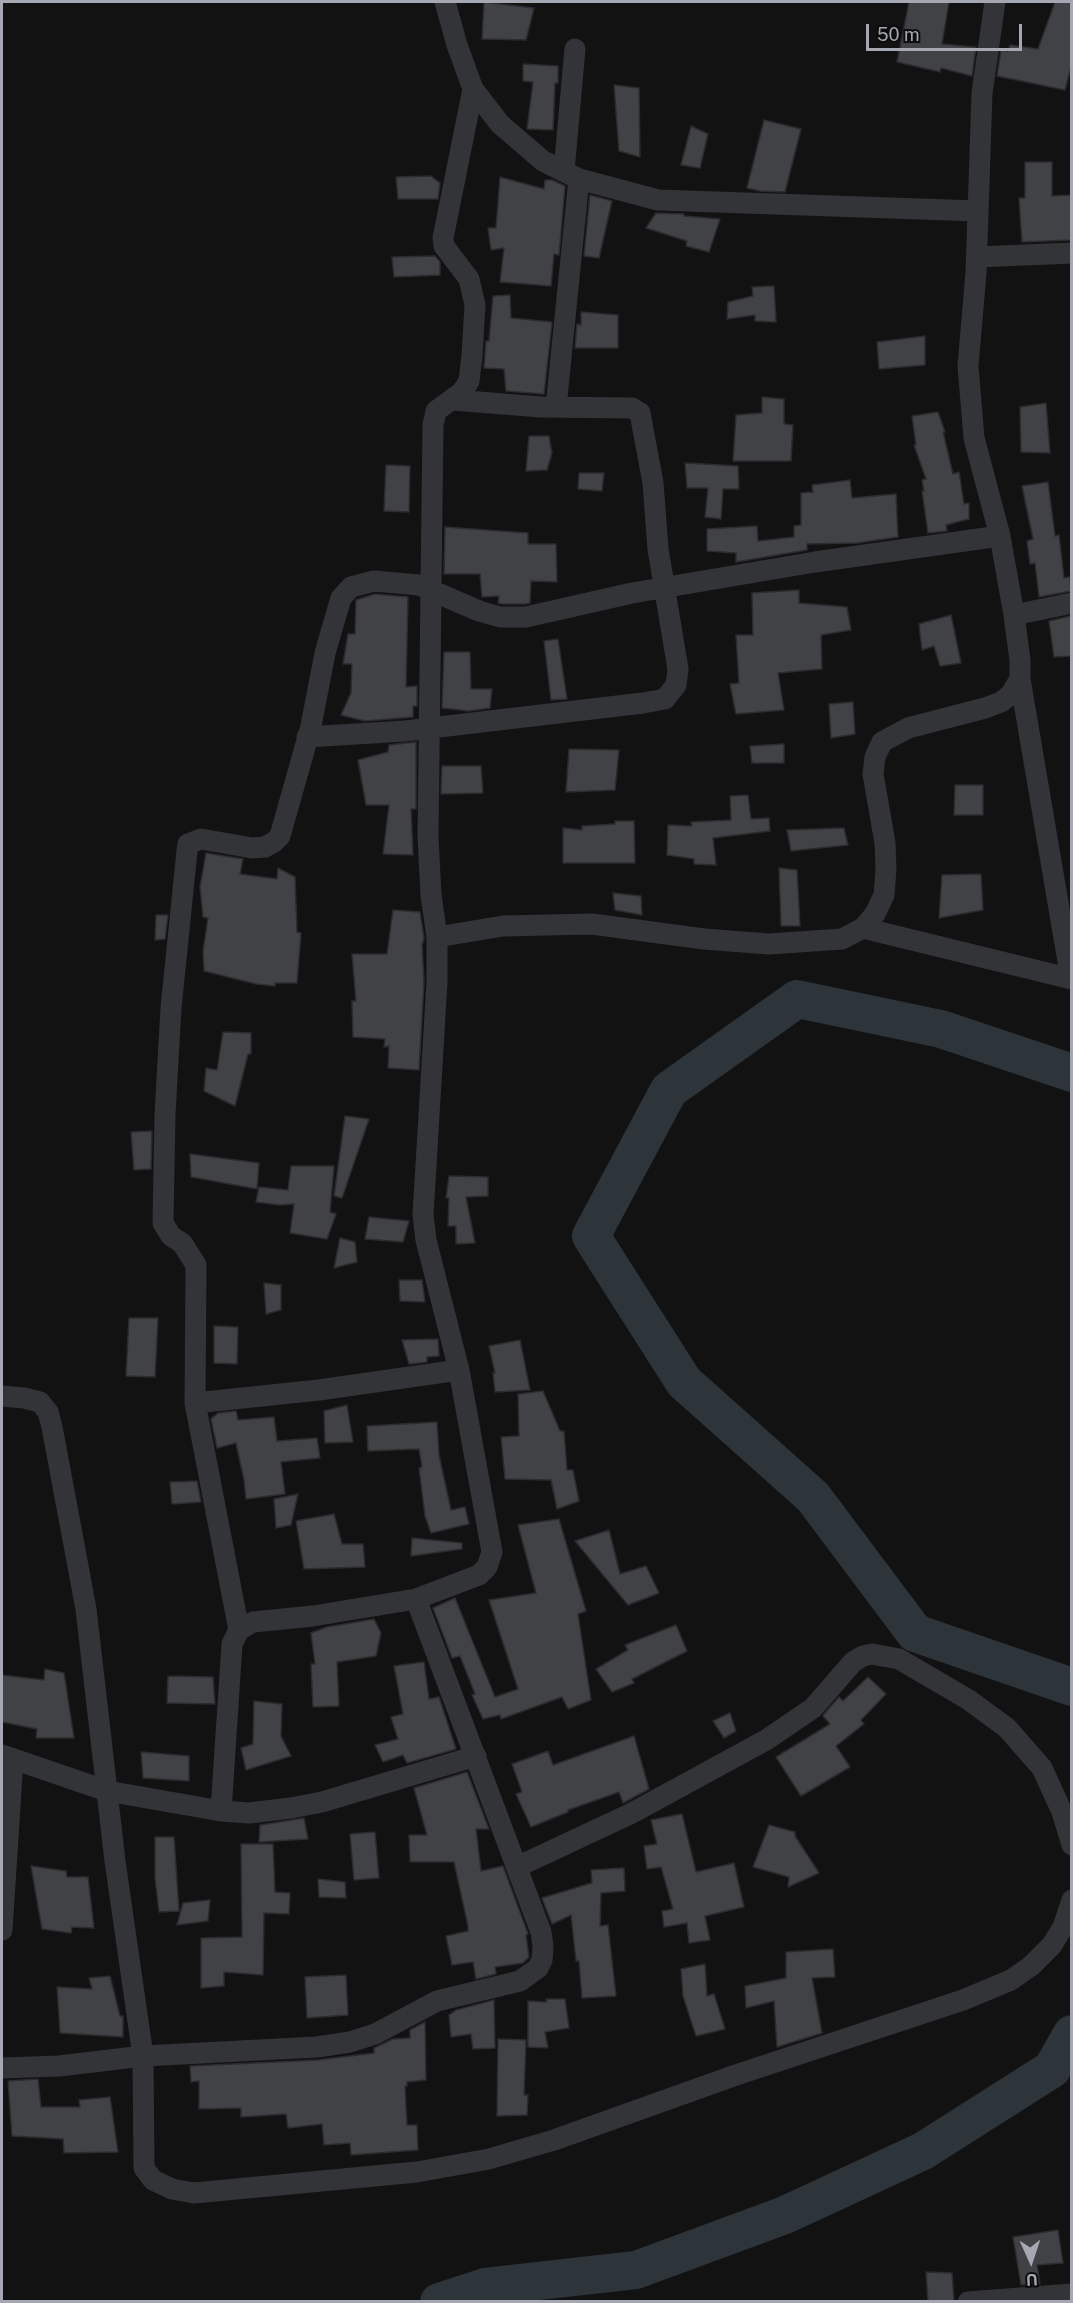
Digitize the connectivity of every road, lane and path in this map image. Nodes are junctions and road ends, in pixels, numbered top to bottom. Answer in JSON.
{"nodes":[{"id":1,"x":445,"y":2,"type":"edge"},
{"id":2,"x":995,"y":2,"type":"edge"},
{"id":3,"x":575,"y":49,"type":"dead end"},
{"id":4,"x":473,"y":89,"type":"junction"},
{"id":5,"x":571,"y":175,"type":"junction"},
{"id":6,"x":978,"y":211,"type":"junction"},
{"id":7,"x":1071,"y":254,"type":"edge"},
{"id":8,"x":977,"y":257,"type":"junction"},
{"id":9,"x":453,"y":400,"type":"junction"},
{"id":10,"x":556,"y":407,"type":"junction"},
{"id":11,"x":999,"y":536,"type":"junction"},
{"id":12,"x":664,"y":589,"type":"junction"},
{"id":13,"x":430,"y":590,"type":"junction"},
{"id":14,"x":1071,"y":603,"type":"edge"},
{"id":15,"x":1014,"y":615,"type":"junction"},
{"id":16,"x":1020,"y":679,"type":"junction"},
{"id":17,"x":431,"y":728,"type":"junction"},
{"id":18,"x":308,"y":737,"type":"junction"},
{"id":19,"x":1066,"y":925,"type":"edge"},
{"id":20,"x":863,"y":928,"type":"junction"},
{"id":21,"x":437,"y":938,"type":"junction"},
{"id":22,"x":1071,"y":979,"type":"edge"},
{"id":23,"x":459,"y":1370,"type":"junction"},
{"id":24,"x":2,"y":1396,"type":"edge"},
{"id":25,"x":195,"y":1403,"type":"junction"},
{"id":26,"x":416,"y":1599,"type":"junction"},
{"id":27,"x":239,"y":1630,"type":"junction"},
{"id":28,"x":476,"y":1756,"type":"junction"},
{"id":29,"x":7,"y":1758,"type":"edge"},
{"id":30,"x":107,"y":1791,"type":"junction"},
{"id":31,"x":221,"y":1811,"type":"junction"},
{"id":32,"x":1071,"y":1845,"type":"edge"},
{"id":33,"x":517,"y":1867,"type":"junction"},
{"id":34,"x":1071,"y":1900,"type":"edge"},
{"id":35,"x":2,"y":1930,"type":"edge"},
{"id":36,"x":143,"y":2055,"type":"junction"},
{"id":37,"x":2,"y":2068,"type":"edge"},
{"id":38,"x":1071,"y":2294,"type":"edge"},
{"id":39,"x":968,"y":2301,"type":"edge"}],
"edges":[{"from":1,"to":4,"type":"street"},
{"from":2,"to":6,"type":"street"},
{"from":3,"to":5,"type":"street"},
{"from":4,"to":5,"type":"street"},
{"from":4,"to":9,"type":"street"},
{"from":5,"to":6,"type":"street"},
{"from":5,"to":10,"type":"street"},
{"from":6,"to":8,"type":"street"},
{"from":7,"to":8,"type":"street"},
{"from":8,"to":11,"type":"street"},
{"from":9,"to":10,"type":"street"},
{"from":9,"to":13,"type":"street"},
{"from":10,"to":12,"type":"street"},
{"from":11,"to":12,"type":"street"},
{"from":11,"to":15,"type":"street"},
{"from":12,"to":13,"type":"street"},
{"from":12,"to":17,"type":"street"},
{"from":13,"to":17,"type":"street"},
{"from":13,"to":18,"type":"street"},
{"from":14,"to":15,"type":"street"},
{"from":15,"to":16,"type":"street"},
{"from":16,"to":19,"type":"street"},
{"from":16,"to":20,"type":"street"},
{"from":17,"to":18,"type":"street"},
{"from":17,"to":21,"type":"street"},
{"from":18,"to":25,"type":"street"},
{"from":19,"to":22,"type":"street"},
{"from":20,"to":21,"type":"street"},
{"from":20,"to":22,"type":"street"},
{"from":21,"to":23,"type":"street"},
{"from":23,"to":25,"type":"street"},
{"from":23,"to":26,"type":"street"},
{"from":24,"to":30,"type":"street"},
{"from":25,"to":27,"type":"street"},
{"from":26,"to":27,"type":"street"},
{"from":26,"to":28,"type":"street"},
{"from":27,"to":31,"type":"street"},
{"from":28,"to":31,"type":"street"},
{"from":28,"to":33,"type":"street"},
{"from":29,"to":30,"type":"street"},
{"from":29,"to":35,"type":"street"},
{"from":30,"to":31,"type":"street"},
{"from":30,"to":36,"type":"street"},
{"from":32,"to":33,"type":"street"},
{"from":33,"to":36,"type":"street"},
{"from":34,"to":36,"type":"street"},
{"from":36,"to":37,"type":"street"},
{"from":38,"to":39,"type":"street"}]}
